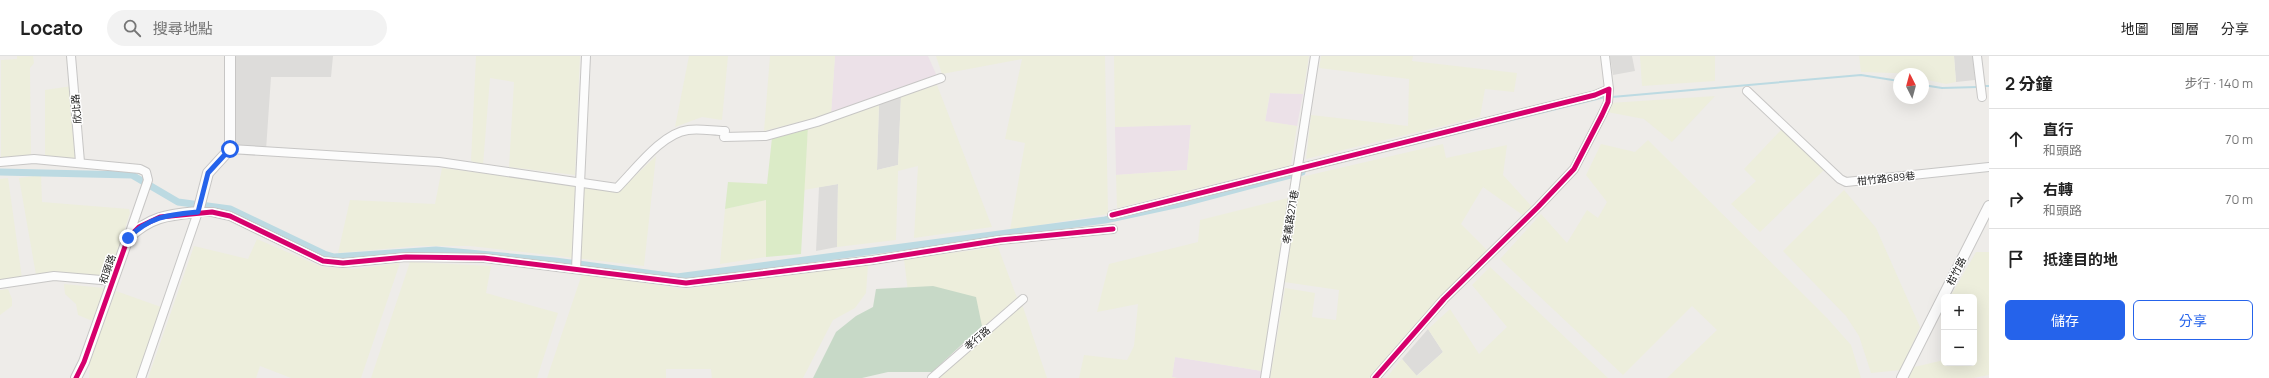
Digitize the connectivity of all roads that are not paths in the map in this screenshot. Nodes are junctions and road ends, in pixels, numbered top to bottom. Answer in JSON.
{"nodes":[{"id":1,"x":71,"y":56,"type":"edge"},
{"id":2,"x":230,"y":56,"type":"edge"},
{"id":3,"x":586,"y":56,"type":"edge"},
{"id":4,"x":1315,"y":56,"type":"edge"},
{"id":5,"x":1605,"y":56,"type":"edge"},
{"id":6,"x":1977,"y":56,"type":"edge"},
{"id":7,"x":941,"y":78,"type":"dead end"},
{"id":8,"x":1609,"y":89,"type":"junction"},
{"id":9,"x":1747,"y":91,"type":"dead end"},
{"id":10,"x":1982,"y":97,"type":"dead end"},
{"id":11,"x":230,"y":149,"type":"junction"},
{"id":12,"x":0,"y":162,"type":"edge"},
{"id":13,"x":80,"y":162,"type":"junction"},
{"id":14,"x":1298,"y":168,"type":"junction"},
{"id":15,"x":1989,"y":168,"type":"edge"},
{"id":16,"x":580,"y":182,"type":"junction"},
{"id":17,"x":1989,"y":206,"type":"edge"},
{"id":18,"x":198,"y":212,"type":"junction"},
{"id":19,"x":1112,"y":215,"type":"dead end"},
{"id":20,"x":1113,"y":229,"type":"dead end"},
{"id":21,"x":128,"y":238,"type":"junction"},
{"id":22,"x":576,"y":270,"type":"junction"},
{"id":23,"x":113,"y":281,"type":"junction"},
{"id":24,"x":0,"y":284,"type":"edge"},
{"id":25,"x":1023,"y":299,"type":"dead end"},
{"id":26,"x":76,"y":378,"type":"edge"},
{"id":27,"x":141,"y":378,"type":"edge"},
{"id":28,"x":932,"y":378,"type":"edge"},
{"id":29,"x":1265,"y":378,"type":"edge"},
{"id":30,"x":1375,"y":378,"type":"edge"},
{"id":31,"x":1902,"y":378,"type":"edge"}],
"edges":[{"from":1,"to":13,"type":"street","name":"欣北路"},
{"from":2,"to":11,"type":"street"},
{"from":3,"to":16,"type":"street"},
{"from":4,"to":14,"type":"street","name":"孝義路271巷"},
{"from":5,"to":8,"type":"street"},
{"from":6,"to":10,"type":"street"},
{"from":7,"to":16,"type":"street"},
{"from":8,"to":14,"type":"street"},
{"from":8,"to":30,"type":"street"},
{"from":9,"to":15,"type":"street","name":"柑竹路689巷"},
{"from":11,"to":16,"type":"street"},
{"from":11,"to":18,"type":"street"},
{"from":12,"to":13,"type":"street"},
{"from":13,"to":21,"type":"street"},
{"from":14,"to":19,"type":"street"},
{"from":14,"to":29,"type":"street","name":"孝義路271巷"},
{"from":16,"to":22,"type":"street"},
{"from":17,"to":31,"type":"street","name":"柑竹路"},
{"from":18,"to":21,"type":"street","name":"和頭路"},
{"from":18,"to":22,"type":"street"},
{"from":18,"to":27,"type":"street"},
{"from":20,"to":22,"type":"street"},
{"from":21,"to":23,"type":"street","name":"和頭路"},
{"from":23,"to":24,"type":"street"},
{"from":23,"to":26,"type":"street","name":"和頭路"},
{"from":25,"to":28,"type":"street","name":"孝行路"}]}
